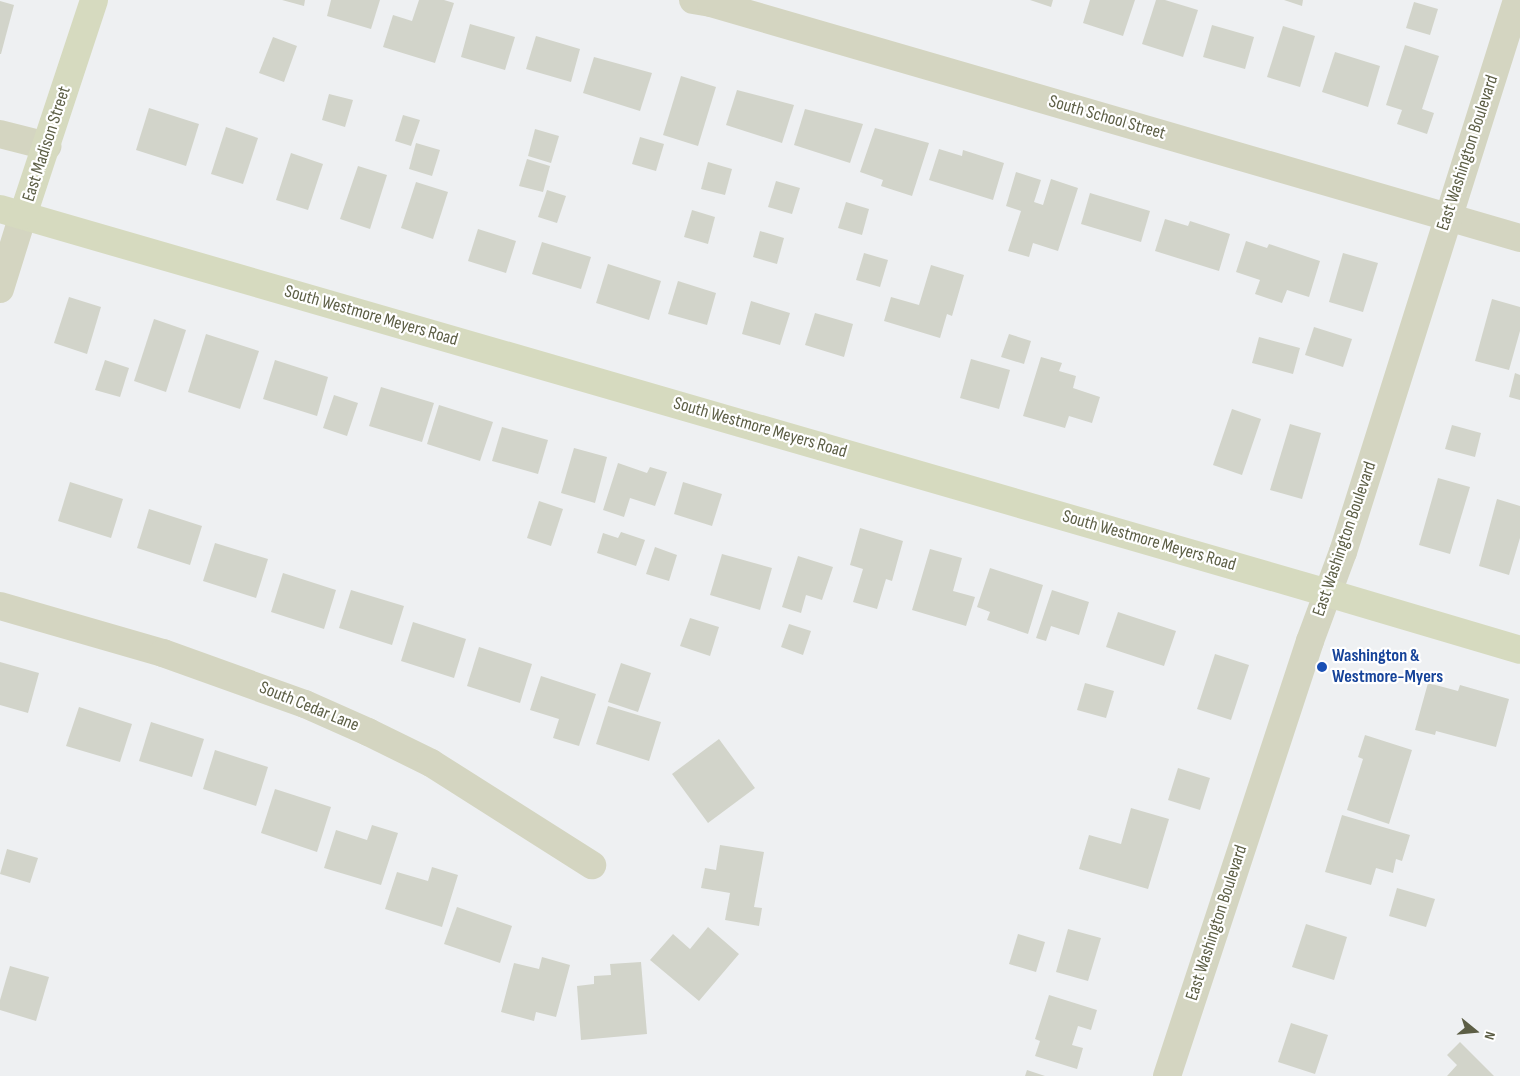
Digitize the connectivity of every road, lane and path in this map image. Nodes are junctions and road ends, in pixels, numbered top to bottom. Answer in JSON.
{"nodes":[{"id":1,"x":94,"y":0,"type":"edge"},
{"id":2,"x":693,"y":0,"type":"edge"},
{"id":3,"x":1517,"y":0,"type":"edge"},
{"id":4,"x":0,"y":134,"type":"edge"},
{"id":5,"x":47,"y":146,"type":"junction"},
{"id":6,"x":12,"y":212,"type":"edge"},
{"id":7,"x":1447,"y":217,"type":"junction"},
{"id":8,"x":1520,"y":238,"type":"edge"},
{"id":9,"x":0,"y":289,"type":"edge"},
{"id":10,"x":1328,"y":592,"type":"junction"},
{"id":11,"x":0,"y":606,"type":"edge"},
{"id":12,"x":1520,"y":650,"type":"edge"},
{"id":13,"x":592,"y":865,"type":"dead end"},
{"id":14,"x":1167,"y":1076,"type":"edge"}],
"edges":[{"from":1,"to":5,"type":"street","name":"East Madison Street"},
{"from":2,"to":7,"type":"street","name":"South School Street"},
{"from":3,"to":7,"type":"street","name":"East Washington Boulevard"},
{"from":4,"to":5,"type":"street"},
{"from":5,"to":6,"type":"street","name":"East Madison Street"},
{"from":6,"to":9,"type":"street","name":"East Madison Street"},
{"from":6,"to":10,"type":"street","name":"South Westmore Meyers Road"},
{"from":7,"to":8,"type":"street","name":"South School Street"},
{"from":7,"to":10,"type":"street","name":"East Washington Boulevard"},
{"from":10,"to":12,"type":"street","name":"South Westmore Meyers Road"},
{"from":10,"to":14,"type":"street","name":"East Washington Boulevard"},
{"from":11,"to":13,"type":"street","name":"South Cedar Lane"}]}
